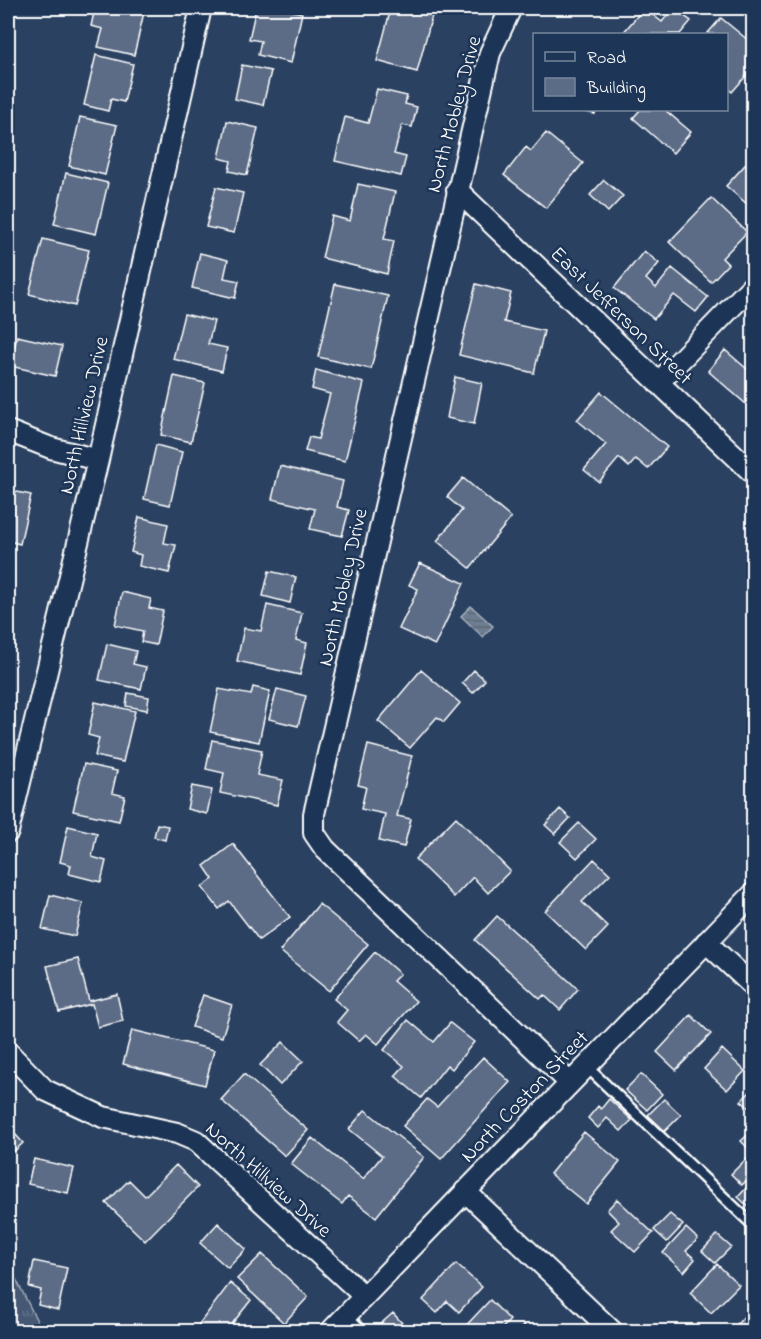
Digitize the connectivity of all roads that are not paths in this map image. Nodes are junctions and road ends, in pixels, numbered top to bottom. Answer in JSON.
{"nodes":[{"id":1,"x":201,"y":8,"type":"edge"},
{"id":2,"x":512,"y":8,"type":"edge"},
{"id":3,"x":457,"y":190,"type":"junction"},
{"id":4,"x":753,"y":284,"type":"edge"},
{"id":5,"x":658,"y":383,"type":"junction"},
{"id":6,"x":8,"y":431,"type":"edge"},
{"id":7,"x":98,"y":460,"type":"junction"},
{"id":8,"x":753,"y":474,"type":"edge"},
{"id":9,"x":17,"y":754,"type":"edge"},
{"id":10,"x":8,"y":832,"type":"edge"},
{"id":11,"x":753,"y":893,"type":"edge"},
{"id":12,"x":706,"y":942,"type":"junction"},
{"id":13,"x":753,"y":987,"type":"edge"},
{"id":14,"x":8,"y":1052,"type":"edge"},
{"id":15,"x":586,"y":1066,"type":"junction"},
{"id":16,"x":570,"y":1083,"type":"junction"},
{"id":17,"x":465,"y":1191,"type":"junction"},
{"id":18,"x":753,"y":1226,"type":"edge"},
{"id":19,"x":364,"y":1296,"type":"junction"},
{"id":20,"x":346,"y":1315,"type":"junction"},
{"id":21,"x":330,"y":1332,"type":"edge"},
{"id":22,"x":363,"y":1332,"type":"edge"},
{"id":23,"x":613,"y":1332,"type":"edge"}],
"edges":[{"from":1,"to":7,"type":"street","name":"North Hillview Drive"},
{"from":2,"to":3,"type":"street","name":"North Mobley Drive"},
{"from":3,"to":5,"type":"street","name":"East Jefferson Street"},
{"from":3,"to":16,"type":"street","name":"North Mobley Drive"},
{"from":4,"to":5,"type":"street"},
{"from":5,"to":8,"type":"street","name":"East Jefferson Street"},
{"from":6,"to":7,"type":"street"},
{"from":7,"to":9,"type":"street","name":"North Hillview Drive"},
{"from":9,"to":10,"type":"street","name":"North Hillview Drive"},
{"from":11,"to":12,"type":"street","name":"North Coston Street"},
{"from":12,"to":13,"type":"street"},
{"from":12,"to":15,"type":"street","name":"North Coston Street"},
{"from":14,"to":19,"type":"street","name":"North Hillview Drive"},
{"from":15,"to":16,"type":"street","name":"North Coston Street"},
{"from":15,"to":18,"type":"lane"},
{"from":16,"to":17,"type":"street","name":"North Coston Street"},
{"from":17,"to":19,"type":"street","name":"North Coston Street"},
{"from":17,"to":23,"type":"street"},
{"from":19,"to":20,"type":"street","name":"North Coston Street"},
{"from":20,"to":21,"type":"street","name":"North Coston Street"},
{"from":20,"to":22,"type":"lane"}]}
